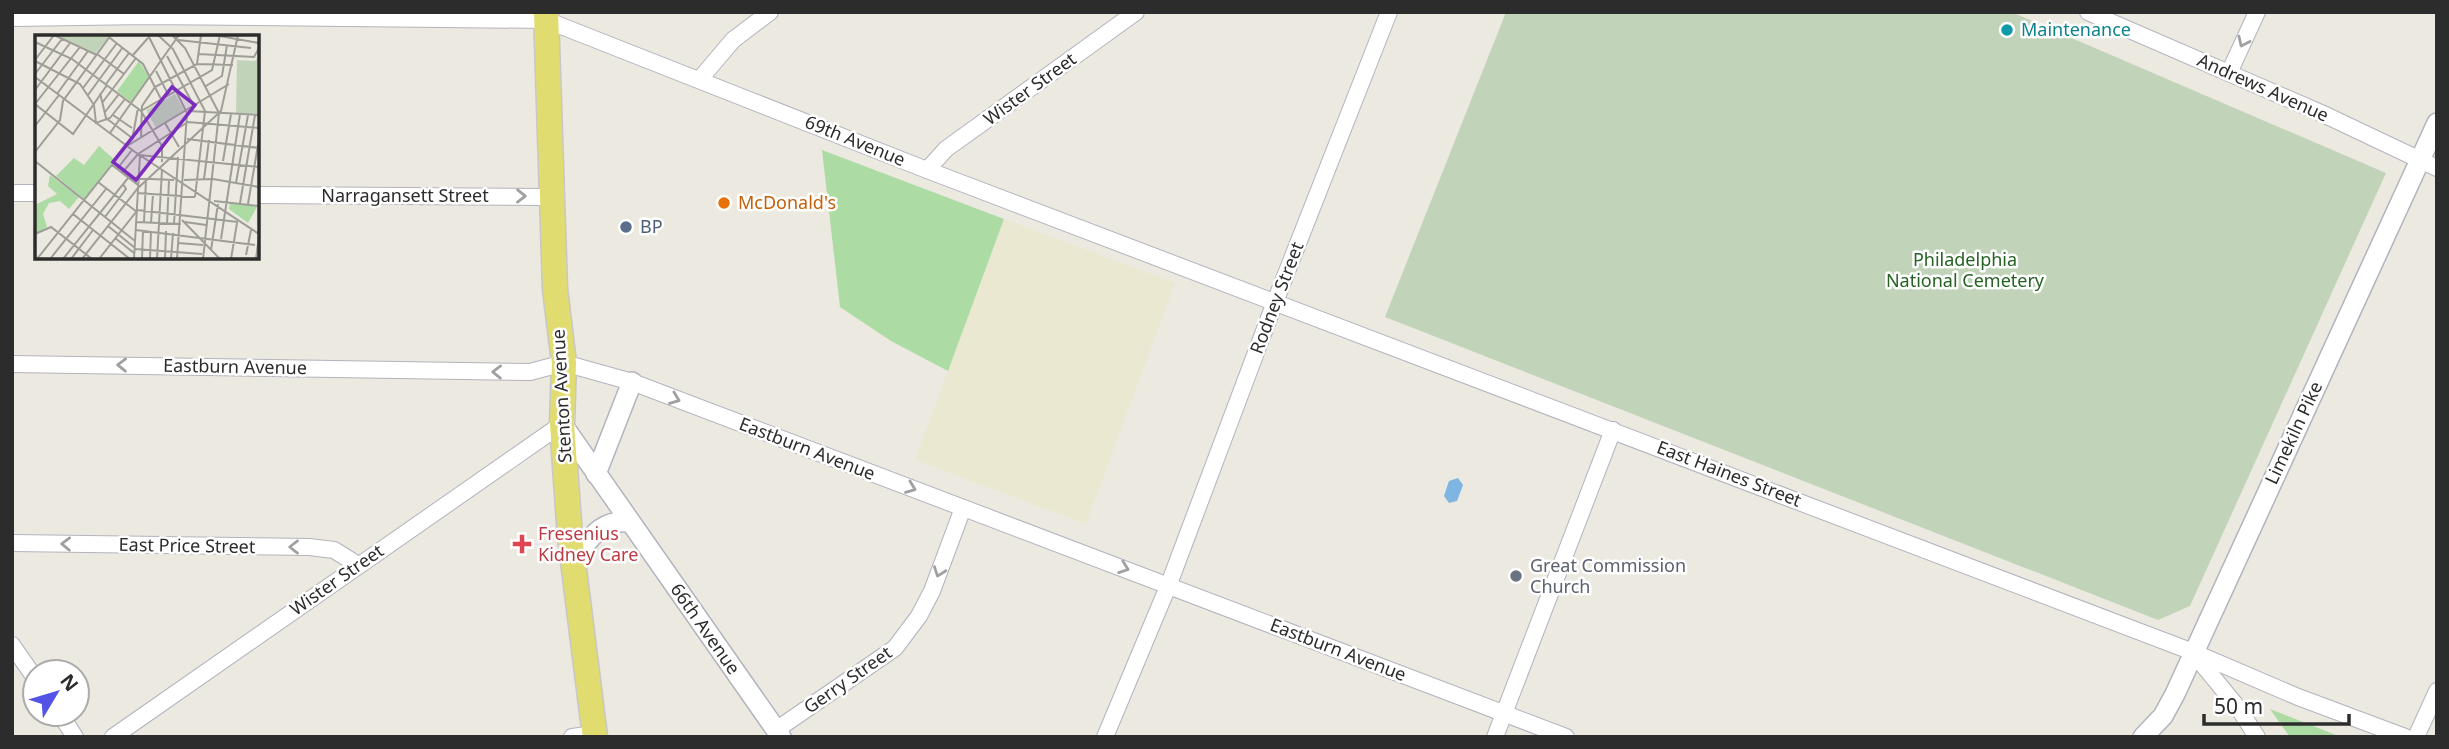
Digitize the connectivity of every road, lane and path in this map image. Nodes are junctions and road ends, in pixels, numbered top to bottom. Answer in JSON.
{"nodes":[{"id":1,"x":770,"y":12,"type":"edge"},
{"id":2,"x":1136,"y":12,"type":"edge"},
{"id":3,"x":1389,"y":12,"type":"edge"},
{"id":4,"x":2088,"y":12,"type":"edge"},
{"id":5,"x":2256,"y":12,"type":"edge"},
{"id":6,"x":546,"y":16,"type":"edge"},
{"id":7,"x":12,"y":18,"type":"edge"},
{"id":8,"x":2229,"y":73,"type":"junction"},
{"id":9,"x":700,"y":79,"type":"junction"},
{"id":10,"x":2437,"y":123,"type":"edge"},
{"id":11,"x":2428,"y":164,"type":"edge"},
{"id":12,"x":927,"y":170,"type":"junction"},
{"id":13,"x":12,"y":193,"type":"edge"},
{"id":14,"x":35,"y":193,"type":"edge"},
{"id":15,"x":259,"y":195,"type":"edge"},
{"id":16,"x":553,"y":197,"type":"junction"},
{"id":17,"x":1165,"y":260,"type":"joint"},
{"id":18,"x":1275,"y":302,"type":"junction"},
{"id":19,"x":564,"y":363,"type":"junction"},
{"id":20,"x":12,"y":364,"type":"edge"},
{"id":21,"x":632,"y":383,"type":"junction"},
{"id":22,"x":562,"y":424,"type":"junction"},
{"id":23,"x":1613,"y":430,"type":"junction"},
{"id":24,"x":596,"y":474,"type":"junction"},
{"id":25,"x":963,"y":508,"type":"junction"},
{"id":26,"x":629,"y":522,"type":"junction"},
{"id":27,"x":12,"y":543,"type":"edge"},
{"id":28,"x":573,"y":560,"type":"junction"},
{"id":29,"x":358,"y":565,"type":"junction"},
{"id":30,"x":1169,"y":584,"type":"junction"},
{"id":31,"x":2193,"y":652,"type":"junction"},
{"id":32,"x":2437,"y":691,"type":"edge"},
{"id":33,"x":1503,"y":714,"type":"junction"},
{"id":34,"x":778,"y":733,"type":"edge"},
{"id":35,"x":587,"y":736,"type":"edge"},
{"id":36,"x":113,"y":737,"type":"edge"},
{"id":37,"x":1105,"y":737,"type":"edge"},
{"id":38,"x":1495,"y":737,"type":"edge"},
{"id":39,"x":1566,"y":737,"type":"edge"},
{"id":40,"x":2143,"y":737,"type":"edge"},
{"id":41,"x":2257,"y":737,"type":"edge"},
{"id":42,"x":2405,"y":737,"type":"edge"},
{"id":43,"x":2416,"y":737,"type":"edge"}],
"edges":[{"from":1,"to":9,"type":"street"},
{"from":2,"to":12,"type":"street","name":"Wister Street"},
{"from":3,"to":18,"type":"street","name":"Rodney Street"},
{"from":4,"to":8,"type":"street","name":"Andrews Avenue"},
{"from":5,"to":8,"type":"street","one_way":true},
{"from":6,"to":7,"type":"street"},
{"from":6,"to":9,"type":"street","name":"69th Avenue"},
{"from":6,"to":16,"type":"main road","name":"Stenton Avenue"},
{"from":8,"to":11,"type":"street","name":"Andrews Avenue"},
{"from":9,"to":12,"type":"street","name":"69th Avenue"},
{"from":10,"to":11,"type":"street","name":"Limekiln Pike"},
{"from":11,"to":31,"type":"street","name":"Limekiln Pike"},
{"from":12,"to":17,"type":"street","name":"69th Avenue"},
{"from":13,"to":14,"type":"street"},
{"from":15,"to":16,"type":"street","name":"Narragansett Street","one_way":true},
{"from":16,"to":19,"type":"main road","name":"Stenton Avenue"},
{"from":17,"to":18,"type":"street","name":"East Haines Street"},
{"from":18,"to":23,"type":"street","name":"East Haines Street"},
{"from":18,"to":30,"type":"street","name":"Rodney Street"},
{"from":19,"to":20,"type":"street","name":"Eastburn Avenue","one_way":true},
{"from":19,"to":21,"type":"street","name":"Eastburn Avenue"},
{"from":19,"to":22,"type":"main road","name":"Stenton Avenue"},
{"from":21,"to":24,"type":"street"},
{"from":21,"to":25,"type":"street","name":"Eastburn Avenue","one_way":true},
{"from":22,"to":24,"type":"street","name":"66th Avenue"},
{"from":22,"to":28,"type":"main road","name":"Stenton Avenue"},
{"from":22,"to":29,"type":"street","name":"Wister Street"},
{"from":23,"to":31,"type":"street","name":"East Haines Street"},
{"from":23,"to":33,"type":"street"},
{"from":24,"to":26,"type":"street","name":"66th Avenue"},
{"from":25,"to":30,"type":"street","name":"Eastburn Avenue","one_way":true},
{"from":25,"to":34,"type":"street","name":"Gerry Street","one_way":true},
{"from":26,"to":28,"type":"street"},
{"from":26,"to":34,"type":"street","name":"66th Avenue"},
{"from":29,"to":27,"type":"street","name":"East Price Street","one_way":true},
{"from":28,"to":35,"type":"main road","name":"Stenton Avenue"},
{"from":29,"to":36,"type":"street","name":"Wister Street"},
{"from":30,"to":33,"type":"street","name":"Eastburn Avenue"},
{"from":30,"to":37,"type":"street","name":"Rodney Street"},
{"from":31,"to":40,"type":"street","name":"Limekiln Pike"},
{"from":31,"to":41,"type":"street"},
{"from":31,"to":42,"type":"street"},
{"from":32,"to":43,"type":"street"},
{"from":33,"to":38,"type":"street"},
{"from":33,"to":39,"type":"street","name":"Eastburn Avenue"}]}
